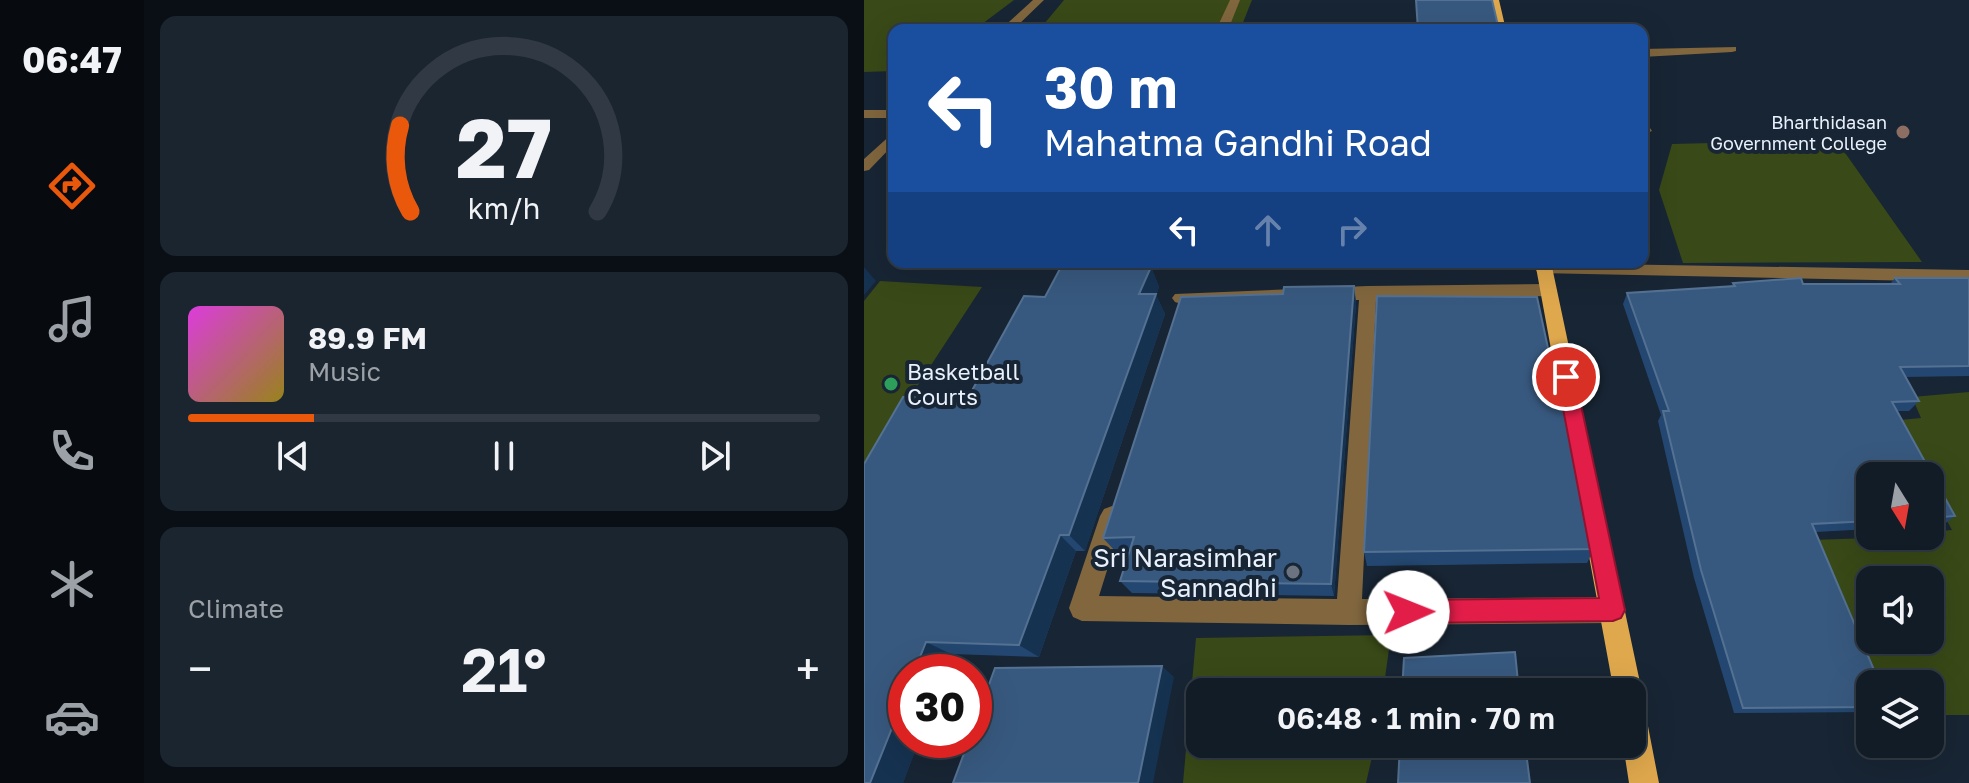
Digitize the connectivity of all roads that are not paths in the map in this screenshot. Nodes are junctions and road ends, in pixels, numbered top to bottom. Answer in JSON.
{"nodes":[{"id":1,"x":1039,"y":0,"type":"edge"},
{"id":2,"x":1235,"y":0,"type":"edge"},
{"id":3,"x":1494,"y":0,"type":"edge"},
{"id":4,"x":1013,"y":24,"type":"edge"},
{"id":5,"x":1225,"y":24,"type":"edge"},
{"id":6,"x":1499,"y":24,"type":"edge"},
{"id":7,"x":1732,"y":49,"type":"dead end"},
{"id":8,"x":1648,"y":53,"type":"edge"},
{"id":9,"x":864,"y":114,"type":"edge"},
{"id":10,"x":888,"y":114,"type":"edge"},
{"id":11,"x":888,"y":142,"type":"edge"},
{"id":12,"x":864,"y":167,"type":"edge"},
{"id":13,"x":1545,"y":273,"type":"edge"},
{"id":14,"x":1969,"y":276,"type":"edge"},
{"id":15,"x":1368,"y":292,"type":"junction"},
{"id":16,"x":1177,"y":312,"type":"edge"},
{"id":17,"x":1120,"y":490,"type":"edge"},
{"id":18,"x":1613,"y":610,"type":"junction"},
{"id":19,"x":1349,"y":612,"type":"junction"},
{"id":20,"x":1625,"y":678,"type":"edge"},
{"id":21,"x":1640,"y":758,"type":"edge"},
{"id":22,"x":1644,"y":783,"type":"edge"}],
"edges":[{"from":1,"to":4,"type":"street"},
{"from":2,"to":5,"type":"street"},
{"from":3,"to":6,"type":"main road"},
{"from":7,"to":8,"type":"street"},
{"from":9,"to":10,"type":"street"},
{"from":11,"to":12,"type":"street"},
{"from":13,"to":14,"type":"street"},
{"from":13,"to":15,"type":"street"},
{"from":13,"to":18,"type":"main road"},
{"from":15,"to":16,"type":"street"},
{"from":15,"to":19,"type":"street"},
{"from":17,"to":19,"type":"street"},
{"from":18,"to":19,"type":"street"},
{"from":18,"to":20,"type":"main road"},
{"from":21,"to":22,"type":"main road"}]}
